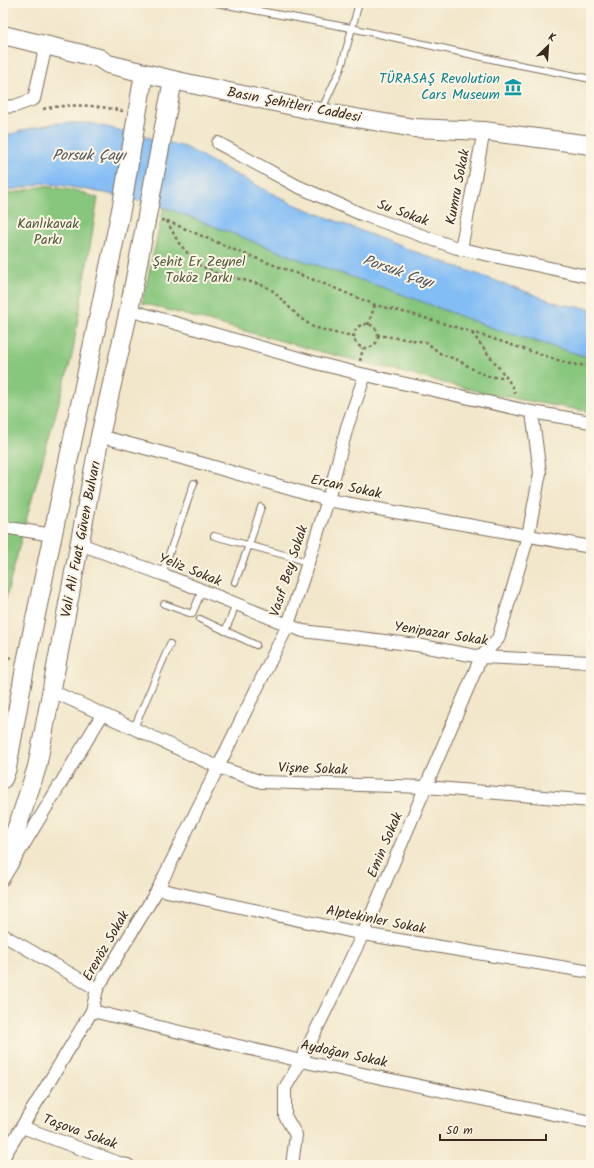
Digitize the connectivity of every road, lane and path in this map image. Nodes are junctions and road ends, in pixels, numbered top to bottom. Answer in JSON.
{"nodes":[{"id":1,"x":216,"y":3,"type":"edge"},
{"id":2,"x":359,"y":3,"type":"edge"},
{"id":3,"x":351,"y":28,"type":"junction"},
{"id":4,"x":3,"y":35,"type":"edge"},
{"id":5,"x":3,"y":44,"type":"edge"},
{"id":6,"x":44,"y":54,"type":"junction"},
{"id":7,"x":108,"y":64,"type":"junction"},
{"id":8,"x":144,"y":73,"type":"junction"},
{"id":9,"x":591,"y":79,"type":"edge"},
{"id":10,"x":173,"y":80,"type":"junction"},
{"id":11,"x":3,"y":107,"type":"edge"},
{"id":12,"x":40,"y":109,"type":"dead end"},
{"id":13,"x":321,"y":112,"type":"junction"},
{"id":14,"x":136,"y":118,"type":"junction"},
{"id":15,"x":484,"y":131,"type":"junction"},
{"id":16,"x":218,"y":142,"type":"dead end"},
{"id":17,"x":591,"y":145,"type":"edge"},
{"id":18,"x":147,"y":214,"type":"junction"},
{"id":19,"x":167,"y":221,"type":"junction"},
{"id":20,"x":461,"y":249,"type":"junction"},
{"id":21,"x":591,"y":277,"type":"edge"},
{"id":22,"x":375,"y":305,"type":"junction"},
{"id":23,"x":129,"y":310,"type":"junction"},
{"id":24,"x":368,"y":325,"type":"junction"},
{"id":25,"x":472,"y":332,"type":"junction"},
{"id":26,"x":377,"y":335,"type":"junction"},
{"id":27,"x":354,"y":336,"type":"junction"},
{"id":28,"x":591,"y":366,"type":"edge"},
{"id":29,"x":366,"y":375,"type":"junction"},
{"id":30,"x":506,"y":376,"type":"junction"},
{"id":31,"x":516,"y":408,"type":"junction"},
{"id":32,"x":532,"y":412,"type":"junction"},
{"id":33,"x":591,"y":422,"type":"edge"},
{"id":34,"x":100,"y":436,"type":"junction"},
{"id":35,"x":194,"y":483,"type":"dead end"},
{"id":36,"x":328,"y":500,"type":"junction"},
{"id":37,"x":261,"y":507,"type":"dead end"},
{"id":38,"x":3,"y":526,"type":"edge"},
{"id":39,"x":53,"y":535,"type":"junction"},
{"id":40,"x":214,"y":536,"type":"dead end"},
{"id":41,"x":528,"y":536,"type":"junction"},
{"id":42,"x":80,"y":544,"type":"junction"},
{"id":43,"x":249,"y":545,"type":"junction"},
{"id":44,"x":591,"y":547,"type":"edge"},
{"id":45,"x":308,"y":563,"type":"junction"},
{"id":46,"x":162,"y":574,"type":"junction"},
{"id":47,"x":235,"y":582,"type":"dead end"},
{"id":48,"x":202,"y":591,"type":"junction"},
{"id":49,"x":164,"y":604,"type":"dead end"},
{"id":50,"x":235,"y":604,"type":"junction"},
{"id":51,"x":200,"y":619,"type":"dead end"},
{"id":52,"x":288,"y":625,"type":"junction"},
{"id":53,"x":225,"y":631,"type":"junction"},
{"id":54,"x":170,"y":644,"type":"dead end"},
{"id":55,"x":256,"y":645,"type":"dead end"},
{"id":56,"x":481,"y":657,"type":"junction"},
{"id":57,"x":591,"y":662,"type":"edge"},
{"id":58,"x":52,"y":691,"type":"junction"},
{"id":59,"x":102,"y":714,"type":"junction"},
{"id":60,"x":134,"y":728,"type":"junction"},
{"id":61,"x":218,"y":767,"type":"junction"},
{"id":62,"x":3,"y":779,"type":"edge"},
{"id":63,"x":426,"y":787,"type":"junction"},
{"id":64,"x":591,"y":801,"type":"edge"},
{"id":65,"x":3,"y":864,"type":"edge"},
{"id":66,"x":3,"y":879,"type":"edge"},
{"id":67,"x":158,"y":889,"type":"junction"},
{"id":68,"x":363,"y":934,"type":"junction"},
{"id":69,"x":3,"y":935,"type":"edge"},
{"id":70,"x":591,"y":972,"type":"edge"},
{"id":71,"x":97,"y":989,"type":"junction"},
{"id":72,"x":92,"y":1011,"type":"junction"},
{"id":73,"x":301,"y":1061,"type":"junction"},
{"id":74,"x":591,"y":1122,"type":"edge"},
{"id":75,"x":22,"y":1127,"type":"junction"},
{"id":76,"x":3,"y":1158,"type":"edge"},
{"id":77,"x":128,"y":1165,"type":"edge"},
{"id":78,"x":292,"y":1165,"type":"edge"}],
"edges":[{"from":1,"to":3,"type":"lane"},
{"from":2,"to":3,"type":"lane"},
{"from":3,"to":9,"type":"lane"},
{"from":3,"to":13,"type":"lane"},
{"from":4,"to":7,"type":"main road","name":"Basın Şehitleri Caddesi"},
{"from":5,"to":6,"type":"main road"},
{"from":6,"to":7,"type":"main road"},
{"from":6,"to":11,"type":"street"},
{"from":7,"to":8,"type":"main road","name":"Basın Şehitleri Caddesi"},
{"from":8,"to":10,"type":"main road","name":"Basın Şehitleri Caddesi"},
{"from":8,"to":14,"type":"main road","name":"Vali Ali Fuat Güven Bulvarı"},
{"from":10,"to":13,"type":"main road","name":"Basın Şehitleri Caddesi"},
{"from":10,"to":18,"type":"main road","name":"Vali Ali Fuat Güven Bulvarı"},
{"from":12,"to":14,"type":"path"},
{"from":13,"to":15,"type":"main road","name":"Basın Şehitleri Caddesi"},
{"from":14,"to":39,"type":"main road","name":"Vali Ali Fuat Güven Bulvarı"},
{"from":15,"to":17,"type":"main road","name":"Basın Şehitleri Caddesi"},
{"from":15,"to":20,"type":"street","name":"Kumru Sokak"},
{"from":16,"to":20,"type":"street","name":"Su Sokak"},
{"from":18,"to":19,"type":"path"},
{"from":18,"to":23,"type":"main road","name":"Vali Ali Fuat Güven Bulvarı"},
{"from":19,"to":22,"type":"path"},
{"from":19,"to":27,"type":"path"},
{"from":20,"to":21,"type":"street","name":"Su Sokak"},
{"from":22,"to":24,"type":"path"},
{"from":22,"to":25,"type":"path"},
{"from":23,"to":29,"type":"street"},
{"from":23,"to":34,"type":"main road","name":"Vali Ali Fuat Güven Bulvarı"},
{"from":24,"to":26,"type":"path"},
{"from":24,"to":27,"type":"path"},
{"from":25,"to":28,"type":"path"},
{"from":25,"to":30,"type":"path"},
{"from":26,"to":27,"type":"path"},
{"from":26,"to":30,"type":"path"},
{"from":29,"to":31,"type":"street"},
{"from":29,"to":36,"type":"street","name":"Vasıf Bey Sokak"},
{"from":30,"to":31,"type":"path"},
{"from":31,"to":32,"type":"street"},
{"from":32,"to":33,"type":"street"},
{"from":32,"to":41,"type":"street","name":"Emin Sokak"},
{"from":34,"to":36,"type":"street","name":"Ercan Sokak"},
{"from":34,"to":42,"type":"main road","name":"Vali Ali Fuat Güven Bulvarı"},
{"from":35,"to":46,"type":"lane"},
{"from":36,"to":41,"type":"street","name":"Ercan Sokak"},
{"from":36,"to":45,"type":"street","name":"Vasıf Bey Sokak"},
{"from":37,"to":43,"type":"lane"},
{"from":38,"to":39,"type":"street"},
{"from":39,"to":62,"type":"main road","name":"Vali Ali Fuat Güven Bulvarı"},
{"from":40,"to":43,"type":"lane"},
{"from":41,"to":44,"type":"street","name":"Ercan Sokak"},
{"from":41,"to":56,"type":"street","name":"Emin Sokak"},
{"from":42,"to":46,"type":"street","name":"Yeliz Sokak"},
{"from":42,"to":58,"type":"main road","name":"Vali Ali Fuat Güven Bulvarı"},
{"from":43,"to":45,"type":"lane"},
{"from":43,"to":47,"type":"lane"},
{"from":45,"to":52,"type":"street","name":"Vasıf Bey Sokak"},
{"from":46,"to":48,"type":"street","name":"Yeliz Sokak"},
{"from":48,"to":49,"type":"lane"},
{"from":48,"to":50,"type":"street","name":"Yeliz Sokak"},
{"from":50,"to":52,"type":"street","name":"Yeliz Sokak"},
{"from":50,"to":53,"type":"lane"},
{"from":51,"to":53,"type":"lane"},
{"from":52,"to":56,"type":"street","name":"Yenipazar Sokak"},
{"from":52,"to":61,"type":"street","name":"Vasıf Bey Sokak"},
{"from":53,"to":55,"type":"lane"},
{"from":54,"to":60,"type":"lane"},
{"from":56,"to":57,"type":"street","name":"Yenipazar Sokak"},
{"from":56,"to":63,"type":"street","name":"Emin Sokak"},
{"from":58,"to":59,"type":"street","name":"Vişne Sokak"},
{"from":58,"to":65,"type":"main road","name":"Vali Ali Fuat Güven Bulvarı"},
{"from":59,"to":60,"type":"street","name":"Vişne Sokak"},
{"from":59,"to":66,"type":"street"},
{"from":60,"to":61,"type":"street","name":"Vişne Sokak"},
{"from":61,"to":63,"type":"street","name":"Vişne Sokak"},
{"from":61,"to":67,"type":"street","name":"Erenöz Sokak"},
{"from":63,"to":64,"type":"street","name":"Vişne Sokak"},
{"from":63,"to":68,"type":"street","name":"Emin Sokak"},
{"from":67,"to":68,"type":"street","name":"Alptekinler Sokak"},
{"from":67,"to":71,"type":"street","name":"Erenöz Sokak"},
{"from":68,"to":70,"type":"street","name":"Alptekinler Sokak"},
{"from":68,"to":73,"type":"street","name":"Emin Sokak"},
{"from":69,"to":71,"type":"street"},
{"from":71,"to":72,"type":"street","name":"Erenöz Sokak"},
{"from":72,"to":73,"type":"street","name":"Aydoğan Sokak"},
{"from":72,"to":75,"type":"street","name":"Erenöz Sokak"},
{"from":73,"to":74,"type":"street","name":"Aydoğan Sokak"},
{"from":73,"to":78,"type":"street","name":"Emin Sokak"},
{"from":75,"to":76,"type":"street","name":"Erenöz Sokak"},
{"from":75,"to":77,"type":"street","name":"Taşova Sokak"}]}
